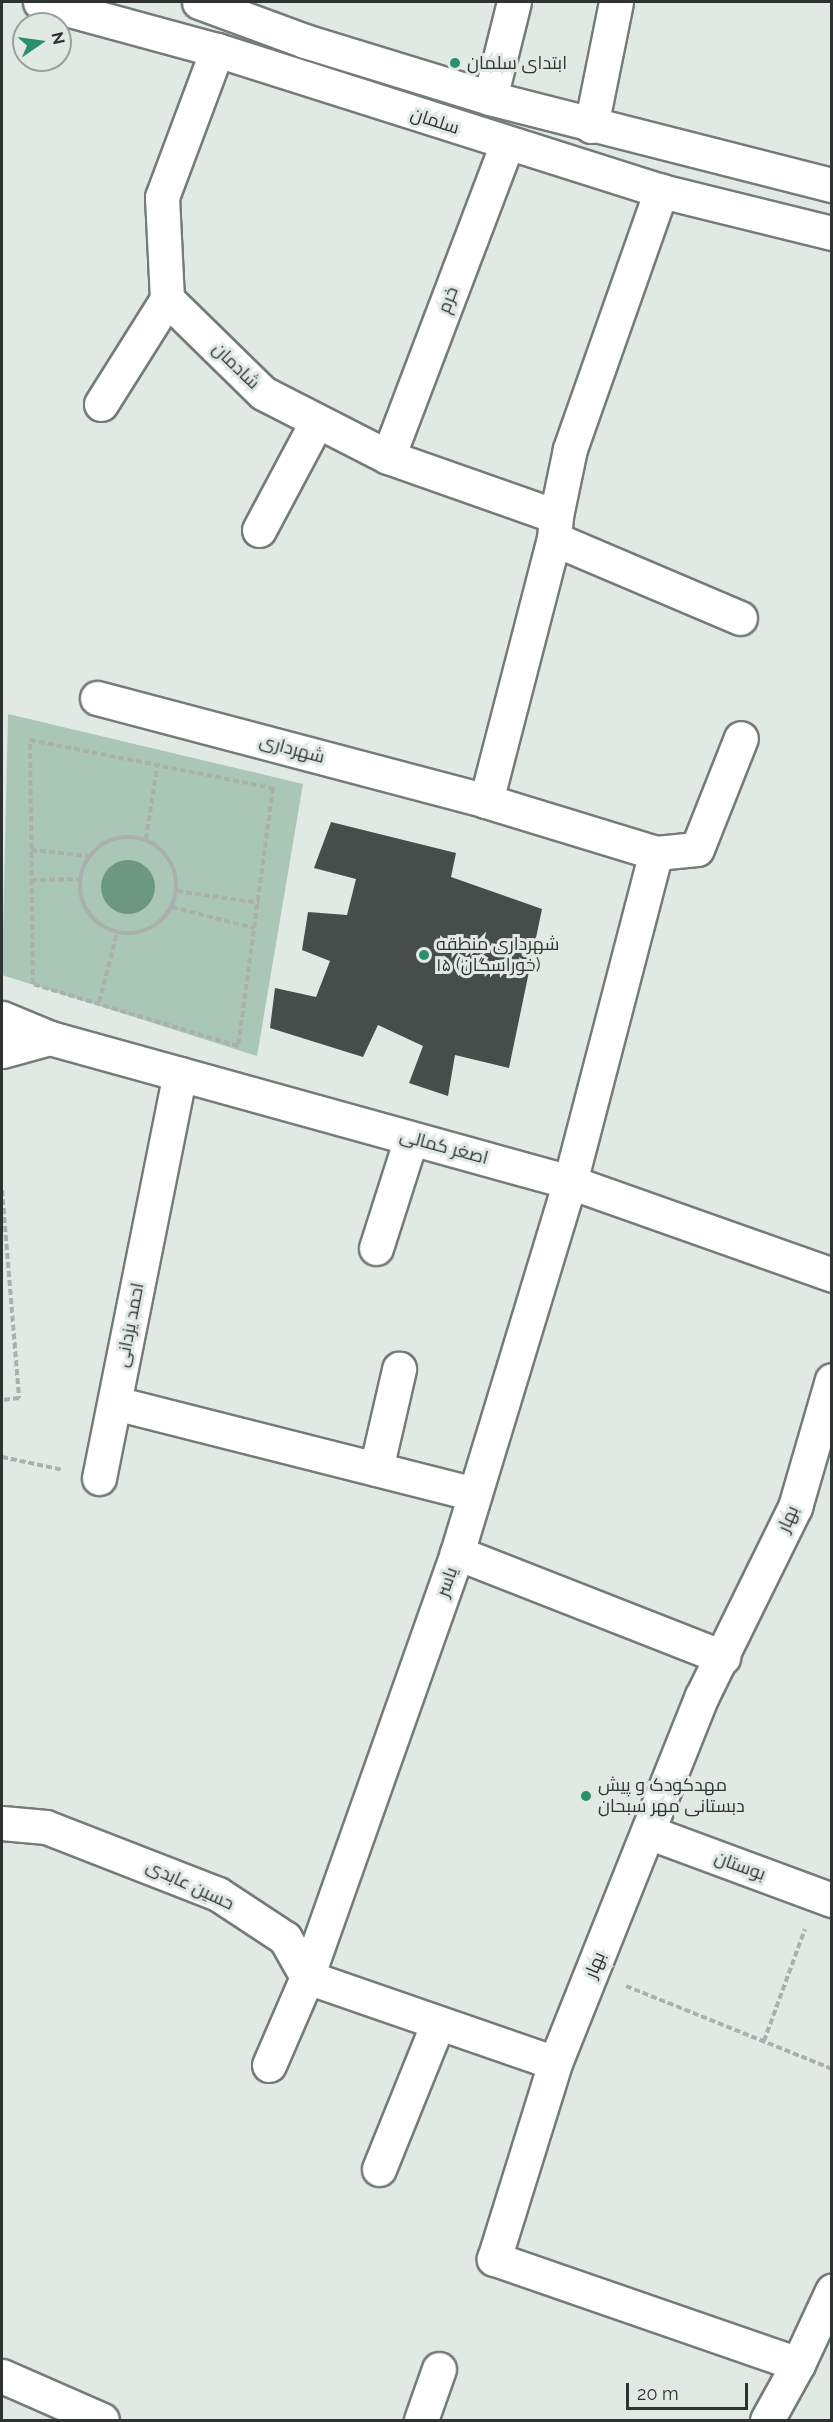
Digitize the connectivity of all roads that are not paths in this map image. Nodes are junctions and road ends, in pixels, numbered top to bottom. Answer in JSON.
{"nodes":[{"id":1,"x":40,"y":2,"type":"edge"},
{"id":2,"x":199,"y":2,"type":"edge"},
{"id":3,"x":514,"y":2,"type":"edge"},
{"id":4,"x":616,"y":2,"type":"edge"},
{"id":5,"x":217,"y":50,"type":"junction"},
{"id":6,"x":490,"y":98,"type":"junction"},
{"id":7,"x":591,"y":126,"type":"junction"},
{"id":8,"x":507,"y":144,"type":"junction"},
{"id":9,"x":831,"y":185,"type":"edge"},
{"id":10,"x":661,"y":191,"type":"junction"},
{"id":11,"x":831,"y":233,"type":"edge"},
{"id":12,"x":167,"y":299,"type":"junction"},
{"id":13,"x":101,"y":404,"type":"dead end"},
{"id":14,"x":317,"y":421,"type":"junction"},
{"id":15,"x":388,"y":457,"type":"junction"},
{"id":16,"x":555,"y":527,"type":"junction"},
{"id":17,"x":259,"y":530,"type":"dead end"},
{"id":18,"x":740,"y":618,"type":"dead end"},
{"id":19,"x":97,"y":698,"type":"dead end"},
{"id":20,"x":741,"y":738,"type":"dead end"},
{"id":21,"x":486,"y":801,"type":"junction"},
{"id":22,"x":656,"y":853,"type":"junction"},
{"id":23,"x":2,"y":1018,"type":"edge"},
{"id":24,"x":50,"y":1038,"type":"junction"},
{"id":25,"x":2,"y":1051,"type":"edge"},
{"id":26,"x":180,"y":1074,"type":"junction"},
{"id":27,"x":411,"y":1138,"type":"junction"},
{"id":28,"x":570,"y":1182,"type":"junction"},
{"id":29,"x":376,"y":1248,"type":"dead end"},
{"id":30,"x":831,"y":1275,"type":"edge"},
{"id":31,"x":399,"y":1369,"type":"dead end"},
{"id":32,"x":831,"y":1380,"type":"edge"},
{"id":33,"x":115,"y":1403,"type":"junction"},
{"id":34,"x":376,"y":1469,"type":"junction"},
{"id":35,"x":99,"y":1478,"type":"road end"},
{"id":36,"x":476,"y":1494,"type":"junction"},
{"id":37,"x":457,"y":1553,"type":"junction"},
{"id":38,"x":723,"y":1658,"type":"junction"},
{"id":39,"x":2,"y":1823,"type":"edge"},
{"id":40,"x":648,"y":1832,"type":"junction"},
{"id":41,"x":825,"y":1897,"type":"edge"},
{"id":42,"x":307,"y":1977,"type":"junction"},
{"id":43,"x":438,"y":2023,"type":"junction"},
{"id":44,"x":555,"y":2063,"type":"junction"},
{"id":45,"x":269,"y":2066,"type":"dead end"},
{"id":46,"x":380,"y":2169,"type":"dead end"},
{"id":47,"x":831,"y":2291,"type":"edge"},
{"id":48,"x":798,"y":2364,"type":"junction"},
{"id":49,"x":440,"y":2369,"type":"dead end"},
{"id":50,"x":2,"y":2376,"type":"edge"},
{"id":51,"x":102,"y":2421,"type":"edge"},
{"id":52,"x":421,"y":2421,"type":"edge"},
{"id":53,"x":767,"y":2421,"type":"edge"}],
"edges":[{"from":1,"to":5,"type":"street","name":"سلمان"},
{"from":2,"to":6,"type":"street","name":"سلمان"},
{"from":3,"to":6,"type":"street"},
{"from":4,"to":7,"type":"street"},
{"from":5,"to":8,"type":"street","name":"سلمان"},
{"from":5,"to":12,"type":"street"},
{"from":6,"to":7,"type":"street","name":"سلمان"},
{"from":7,"to":9,"type":"street","name":"سلمان"},
{"from":8,"to":10,"type":"street","name":"سلمان"},
{"from":8,"to":15,"type":"street","name":"خرم"},
{"from":10,"to":11,"type":"street","name":"سلمان"},
{"from":10,"to":16,"type":"street"},
{"from":12,"to":13,"type":"street"},
{"from":12,"to":14,"type":"street","name":"شادمان"},
{"from":14,"to":15,"type":"street","name":"شادمان"},
{"from":14,"to":17,"type":"street"},
{"from":15,"to":16,"type":"street","name":"شادمان"},
{"from":16,"to":18,"type":"street","name":"شادمان"},
{"from":16,"to":21,"type":"street"},
{"from":19,"to":21,"type":"street","name":"شهرداری"},
{"from":20,"to":22,"type":"street"},
{"from":21,"to":22,"type":"street","name":"شهرداری"},
{"from":22,"to":28,"type":"street","name":"یاسر"},
{"from":23,"to":24,"type":"street","name":"اصغر کمالی"},
{"from":24,"to":25,"type":"street"},
{"from":24,"to":26,"type":"street","name":"اصغر کمالی"},
{"from":26,"to":27,"type":"street","name":"اصغر کمالی"},
{"from":26,"to":33,"type":"street","name":"احمد یزدانی"},
{"from":27,"to":28,"type":"street","name":"اصغر کمالی"},
{"from":27,"to":29,"type":"street"},
{"from":28,"to":30,"type":"street","name":"اصغر کمالی"},
{"from":28,"to":36,"type":"street","name":"یاسر"},
{"from":31,"to":34,"type":"street"},
{"from":32,"to":38,"type":"street","name":"بهار"},
{"from":33,"to":34,"type":"street"},
{"from":33,"to":35,"type":"street","name":"احمد یزدانی"},
{"from":34,"to":36,"type":"street"},
{"from":36,"to":37,"type":"street","name":"یاسر"},
{"from":37,"to":38,"type":"street"},
{"from":37,"to":42,"type":"street","name":"یاسر"},
{"from":38,"to":40,"type":"street","name":"بهار"},
{"from":39,"to":42,"type":"street","name":"حسین عابدی"},
{"from":40,"to":41,"type":"street","name":"بوستان"},
{"from":40,"to":44,"type":"street","name":"بهار"},
{"from":42,"to":43,"type":"street"},
{"from":42,"to":45,"type":"street","name":"یاسر"},
{"from":43,"to":44,"type":"street"},
{"from":43,"to":46,"type":"street"},
{"from":44,"to":48,"type":"street","name":"بهار"},
{"from":47,"to":48,"type":"street"},
{"from":48,"to":53,"type":"street"},
{"from":49,"to":52,"type":"street"},
{"from":50,"to":51,"type":"street"}]}
